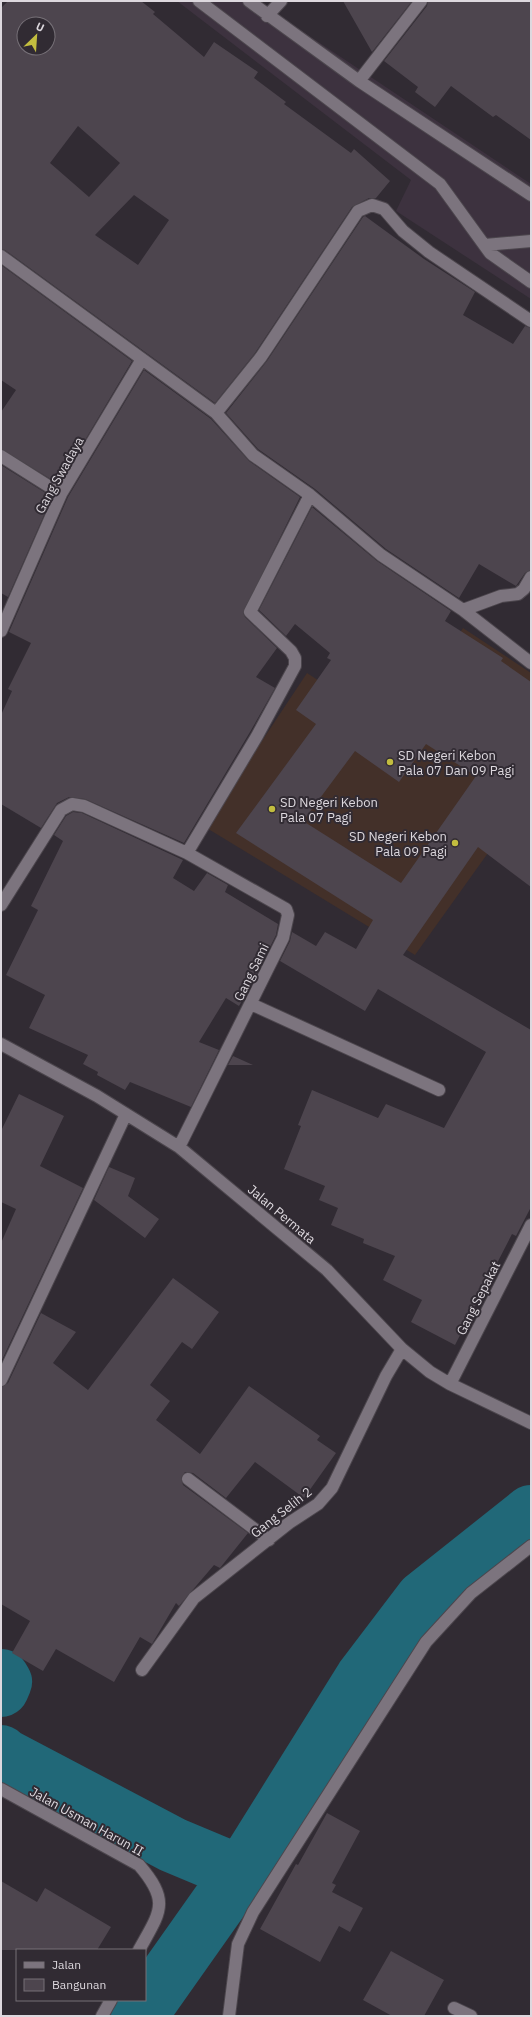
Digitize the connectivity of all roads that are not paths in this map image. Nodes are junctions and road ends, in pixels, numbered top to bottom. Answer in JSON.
{"nodes":[{"id":1,"x":199,"y":1,"type":"edge"},
{"id":2,"x":248,"y":1,"type":"edge"},
{"id":3,"x":281,"y":1,"type":"edge"},
{"id":4,"x":421,"y":1,"type":"edge"},
{"id":5,"x":267,"y":16,"type":"junction"},
{"id":6,"x":359,"y":81,"type":"junction"},
{"id":7,"x":531,"y":195,"type":"edge"},
{"id":8,"x":531,"y":241,"type":"edge"},
{"id":9,"x":485,"y":245,"type":"junction"},
{"id":10,"x":1,"y":256,"type":"edge"},
{"id":11,"x":531,"y":282,"type":"edge"},
{"id":12,"x":531,"y":321,"type":"edge"},
{"id":13,"x":142,"y":359,"type":"junction"},
{"id":14,"x":216,"y":413,"type":"junction"},
{"id":15,"x":1,"y":456,"type":"edge"},
{"id":16,"x":61,"y":494,"type":"junction"},
{"id":17,"x":310,"y":495,"type":"junction"},
{"id":18,"x":531,"y":577,"type":"edge"},
{"id":19,"x":463,"y":610,"type":"junction"},
{"id":20,"x":1,"y":631,"type":"edge"},
{"id":21,"x":531,"y":663,"type":"edge"},
{"id":22,"x":187,"y":854,"type":"junction"},
{"id":23,"x":1,"y":905,"type":"edge"},
{"id":24,"x":251,"y":1004,"type":"junction"},
{"id":25,"x":1,"y":1044,"type":"edge"},
{"id":26,"x":439,"y":1090,"type":"dead end"},
{"id":27,"x":126,"y":1114,"type":"junction"},
{"id":28,"x":180,"y":1147,"type":"junction"},
{"id":29,"x":531,"y":1225,"type":"edge"},
{"id":30,"x":402,"y":1349,"type":"junction"},
{"id":31,"x":1,"y":1380,"type":"edge"},
{"id":32,"x":450,"y":1384,"type":"junction"},
{"id":33,"x":531,"y":1422,"type":"edge"},
{"id":34,"x":188,"y":1479,"type":"dead end"},
{"id":35,"x":268,"y":1540,"type":"junction"},
{"id":36,"x":531,"y":1546,"type":"edge"},
{"id":37,"x":142,"y":1670,"type":"dead end"},
{"id":38,"x":1,"y":1789,"type":"edge"},
{"id":39,"x":140,"y":1949,"type":"edge"},
{"id":40,"x":110,"y":2001,"type":"edge"},
{"id":41,"x":454,"y":2008,"type":"dead end"},
{"id":42,"x":102,"y":2016,"type":"edge"},
{"id":43,"x":229,"y":2016,"type":"edge"},
{"id":44,"x":470,"y":2016,"type":"edge"}],
"edges":[{"from":1,"to":9,"type":"street"},
{"from":2,"to":5,"type":"street"},
{"from":3,"to":5,"type":"street"},
{"from":4,"to":6,"type":"street"},
{"from":5,"to":6,"type":"street"},
{"from":6,"to":7,"type":"street"},
{"from":8,"to":9,"type":"street"},
{"from":9,"to":11,"type":"street"},
{"from":10,"to":13,"type":"street"},
{"from":12,"to":14,"type":"street"},
{"from":13,"to":14,"type":"street"},
{"from":13,"to":16,"type":"street","name":"Gang Swadaya"},
{"from":14,"to":17,"type":"street"},
{"from":15,"to":16,"type":"street"},
{"from":16,"to":20,"type":"street","name":"Gang Swadaya"},
{"from":17,"to":19,"type":"street"},
{"from":17,"to":22,"type":"street"},
{"from":18,"to":19,"type":"street"},
{"from":19,"to":21,"type":"street"},
{"from":22,"to":23,"type":"street"},
{"from":22,"to":24,"type":"street","name":"Gang Sami"},
{"from":24,"to":26,"type":"street"},
{"from":24,"to":28,"type":"street","name":"Gang Sami"},
{"from":25,"to":27,"type":"street","name":"Jalan Permata"},
{"from":27,"to":28,"type":"street","name":"Jalan Permata"},
{"from":27,"to":31,"type":"street"},
{"from":28,"to":30,"type":"street","name":"Jalan Permata"},
{"from":29,"to":32,"type":"street","name":"Gang Sepakat"},
{"from":30,"to":32,"type":"street","name":"Jalan Permata"},
{"from":30,"to":35,"type":"street","name":"Gang Selih 2"},
{"from":32,"to":33,"type":"street","name":"Jalan Permata"},
{"from":34,"to":35,"type":"street"},
{"from":35,"to":37,"type":"street","name":"Gang Selih 2"},
{"from":36,"to":43,"type":"street"},
{"from":38,"to":39,"type":"street","name":"Jalan Usman Harun II"},
{"from":40,"to":42,"type":"street"},
{"from":41,"to":44,"type":"street"}]}
